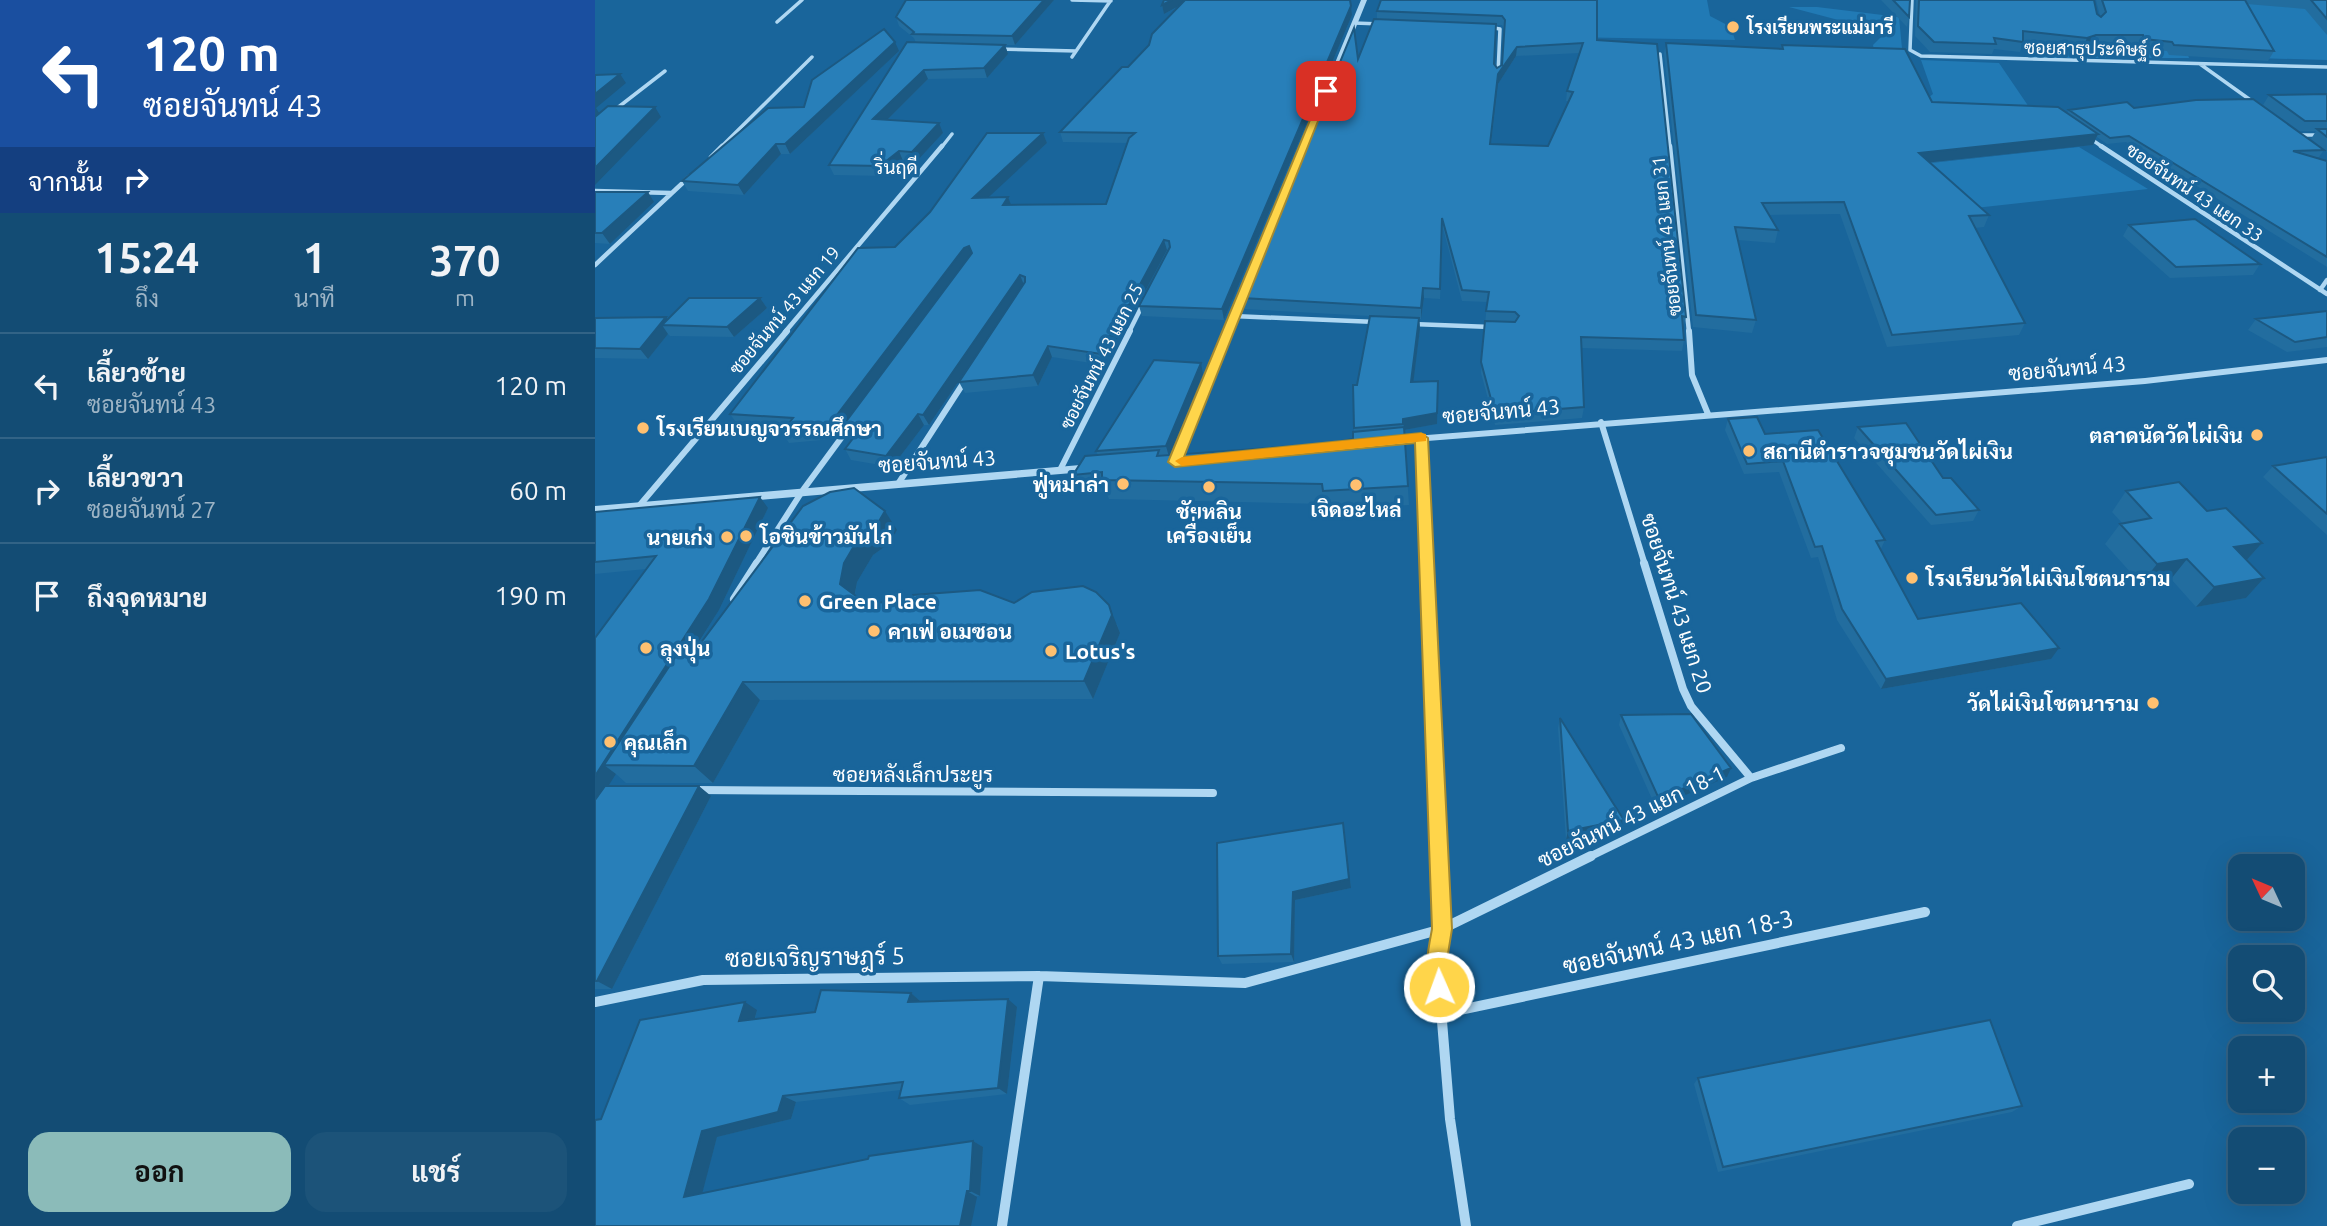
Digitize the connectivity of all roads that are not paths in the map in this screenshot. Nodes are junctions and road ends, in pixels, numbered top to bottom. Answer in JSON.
{"nodes":[{"id":1,"x":802,"y":0,"type":"edge"},
{"id":2,"x":1072,"y":0,"type":"edge"},
{"id":3,"x":1111,"y":0,"type":"edge"},
{"id":4,"x":1364,"y":0,"type":"edge"},
{"id":5,"x":1912,"y":0,"type":"edge"},
{"id":6,"x":777,"y":22,"type":"dead end"},
{"id":7,"x":1354,"y":23,"type":"junction"},
{"id":8,"x":1382,"y":24,"type":"edge"},
{"id":9,"x":1478,"y":27,"type":"edge"},
{"id":10,"x":995,"y":50,"type":"edge"},
{"id":11,"x":1076,"y":51,"type":"junction"},
{"id":12,"x":1660,"y":54,"type":"edge"},
{"id":13,"x":812,"y":57,"type":"dead end"},
{"id":14,"x":1072,"y":57,"type":"dead end"},
{"id":15,"x":2199,"y":64,"type":"junction"},
{"id":16,"x":2327,"y":67,"type":"edge"},
{"id":17,"x":665,"y":71,"type":"dead end"},
{"id":18,"x":1498,"y":73,"type":"edge"},
{"id":19,"x":2266,"y":111,"type":"edge"},
{"id":20,"x":605,"y":118,"type":"edge"},
{"id":21,"x":2289,"y":127,"type":"edge"},
{"id":22,"x":952,"y":134,"type":"dead end"},
{"id":23,"x":2300,"y":135,"type":"junction"},
{"id":24,"x":2327,"y":135,"type":"edge"},
{"id":25,"x":2087,"y":136,"type":"edge"},
{"id":26,"x":2309,"y":142,"type":"edge"},
{"id":27,"x":707,"y":160,"type":"edge"},
{"id":28,"x":699,"y":169,"type":"edge"},
{"id":29,"x":595,"y":191,"type":"edge"},
{"id":30,"x":672,"y":193,"type":"junction"},
{"id":31,"x":595,"y":265,"type":"edge"},
{"id":32,"x":2327,"y":280,"type":"edge"},
{"id":33,"x":2320,"y":290,"type":"junction"},
{"id":34,"x":1150,"y":291,"type":"edge"},
{"id":35,"x":2327,"y":294,"type":"edge"},
{"id":36,"x":1233,"y":316,"type":"junction"},
{"id":37,"x":1381,"y":322,"type":"edge"},
{"id":38,"x":1407,"y":324,"type":"edge"},
{"id":39,"x":1501,"y":328,"type":"edge"},
{"id":40,"x":2327,"y":360,"type":"edge"},
{"id":41,"x":972,"y":370,"type":"edge"},
{"id":42,"x":1708,"y":414,"type":"junction"},
{"id":43,"x":1601,"y":422,"type":"junction"},
{"id":44,"x":852,"y":425,"type":"edge"},
{"id":45,"x":1421,"y":438,"type":"junction"},
{"id":46,"x":1380,"y":442,"type":"edge"},
{"id":47,"x":1188,"y":461,"type":"edge"},
{"id":48,"x":1175,"y":462,"type":"junction"},
{"id":49,"x":1162,"y":463,"type":"edge"},
{"id":50,"x":1098,"y":468,"type":"edge"},
{"id":51,"x":1060,"y":470,"type":"junction"},
{"id":52,"x":898,"y":484,"type":"junction"},
{"id":53,"x":803,"y":490,"type":"junction"},
{"id":54,"x":639,"y":506,"type":"junction"},
{"id":55,"x":595,"y":510,"type":"edge"},
{"id":56,"x":730,"y":605,"type":"edge"},
{"id":57,"x":1841,"y":748,"type":"dead end"},
{"id":58,"x":1751,"y":778,"type":"junction"},
{"id":59,"x":683,"y":790,"type":"edge"},
{"id":60,"x":1213,"y":793,"type":"dead end"},
{"id":61,"x":1924,"y":912,"type":"dead end"},
{"id":62,"x":1442,"y":929,"type":"junction"},
{"id":63,"x":1039,"y":976,"type":"junction"},
{"id":64,"x":595,"y":1002,"type":"edge"},
{"id":65,"x":1441,"y":1014,"type":"junction"},
{"id":66,"x":2189,"y":1184,"type":"dead end"},
{"id":67,"x":1002,"y":1226,"type":"edge"},
{"id":68,"x":1466,"y":1226,"type":"edge"},
{"id":69,"x":2017,"y":1226,"type":"edge"}],
"edges":[{"from":1,"to":6,"type":"street"},
{"from":2,"to":3,"type":"street"},
{"from":3,"to":11,"type":"street"},
{"from":4,"to":7,"type":"street"},
{"from":5,"to":15,"type":"street","name":"ซอยสาธุประดิษฐ์ 6"},
{"from":7,"to":8,"type":"street"},
{"from":7,"to":36,"type":"street"},
{"from":9,"to":18,"type":"street"},
{"from":10,"to":11,"type":"street"},
{"from":11,"to":14,"type":"street"},
{"from":12,"to":42,"type":"street","name":"ซอยจันทน์ 43 แยก 31"},
{"from":13,"to":27,"type":"street"},
{"from":15,"to":16,"type":"street","name":"ซอยสาธุประดิษฐ์ 6"},
{"from":15,"to":19,"type":"street"},
{"from":17,"to":20,"type":"street"},
{"from":21,"to":23,"type":"street"},
{"from":22,"to":54,"type":"street","name":"ซอยจันทน์ 43 แยก 19"},
{"from":23,"to":24,"type":"street"},
{"from":23,"to":26,"type":"street"},
{"from":25,"to":33,"type":"street","name":"ซอยจันทน์ 43 แยก 33"},
{"from":28,"to":30,"type":"street"},
{"from":29,"to":30,"type":"street"},
{"from":30,"to":31,"type":"street"},
{"from":32,"to":33,"type":"street"},
{"from":33,"to":35,"type":"street","name":"ซอยจันทน์ 43 แยก 33"},
{"from":34,"to":51,"type":"street","name":"ซอยจันทน์ 43 แยก 25"},
{"from":36,"to":37,"type":"street"},
{"from":36,"to":48,"type":"street"},
{"from":38,"to":39,"type":"street"},
{"from":40,"to":42,"type":"street","name":"ซอยจันทน์ 43"},
{"from":41,"to":52,"type":"street"},
{"from":42,"to":43,"type":"street","name":"ซอยจันทน์ 43"},
{"from":43,"to":45,"type":"street","name":"ซอยจันทน์ 43"},
{"from":43,"to":58,"type":"street","name":"ซอยจันทน์ 43 แยก 20"},
{"from":44,"to":53,"type":"street"},
{"from":45,"to":46,"type":"street","name":"ซอยจันทน์ 43"},
{"from":45,"to":62,"type":"street"},
{"from":47,"to":48,"type":"street"},
{"from":48,"to":49,"type":"street"},
{"from":50,"to":51,"type":"street","name":"ซอยจันทน์ 43"},
{"from":51,"to":52,"type":"street","name":"ซอยจันทน์ 43"},
{"from":52,"to":53,"type":"street","name":"ซอยจันทน์ 43"},
{"from":53,"to":54,"type":"street","name":"ซอยจันทน์ 43"},
{"from":53,"to":56,"type":"street"},
{"from":54,"to":55,"type":"street","name":"ซอยจันทน์ 43"},
{"from":57,"to":58,"type":"street","name":"ซอยจันทน์ 43 แยก 18-1"},
{"from":58,"to":62,"type":"street","name":"ซอยจันทน์ 43 แยก 18-1"},
{"from":59,"to":60,"type":"street","name":"ซอยหลังเล็กประยูร"},
{"from":61,"to":65,"type":"street","name":"ซอยจันทน์ 43 แยก 18-3"},
{"from":62,"to":63,"type":"street","name":"ซอยจันทน์ 43 แยก 18-1"},
{"from":62,"to":65,"type":"street"},
{"from":63,"to":64,"type":"street","name":"ซอยเจริญราษฎร์ 5"},
{"from":63,"to":67,"type":"street"},
{"from":65,"to":68,"type":"street"},
{"from":66,"to":69,"type":"street"}]}
